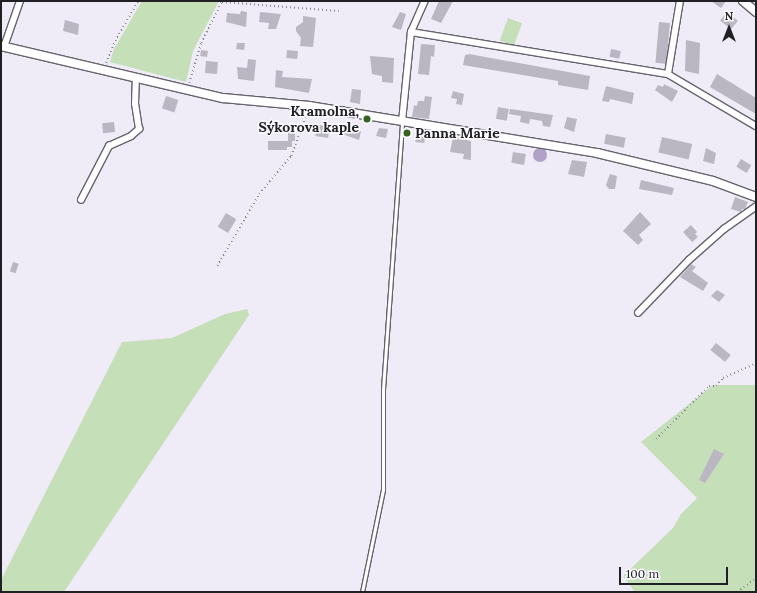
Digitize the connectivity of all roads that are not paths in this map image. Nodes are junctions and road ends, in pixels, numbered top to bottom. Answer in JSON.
{"nodes":[{"id":1,"x":20,"y":1,"type":"edge"},
{"id":2,"x":425,"y":1,"type":"edge"},
{"id":3,"x":680,"y":1,"type":"edge"},
{"id":4,"x":743,"y":1,"type":"edge"},
{"id":5,"x":756,"y":12,"type":"edge"},
{"id":6,"x":411,"y":32,"type":"junction"},
{"id":7,"x":3,"y":47,"type":"edge"},
{"id":8,"x":668,"y":74,"type":"junction"},
{"id":9,"x":136,"y":78,"type":"junction"},
{"id":10,"x":402,"y":122,"type":"junction"},
{"id":11,"x":756,"y":126,"type":"edge"},
{"id":12,"x":756,"y":197,"type":"edge"},
{"id":13,"x":82,"y":200,"type":"dead end"},
{"id":14,"x":756,"y":208,"type":"edge"},
{"id":15,"x":638,"y":313,"type":"dead end"},
{"id":16,"x":362,"y":592,"type":"edge"}],
"edges":[{"from":1,"to":7,"type":"street"},
{"from":2,"to":6,"type":"street"},
{"from":3,"to":8,"type":"street"},
{"from":4,"to":5,"type":"street"},
{"from":6,"to":8,"type":"street"},
{"from":6,"to":10,"type":"street"},
{"from":7,"to":9,"type":"street"},
{"from":8,"to":11,"type":"street"},
{"from":9,"to":10,"type":"street"},
{"from":9,"to":13,"type":"street"},
{"from":10,"to":12,"type":"street"},
{"from":10,"to":16,"type":"lane"},
{"from":14,"to":15,"type":"street"}]}
